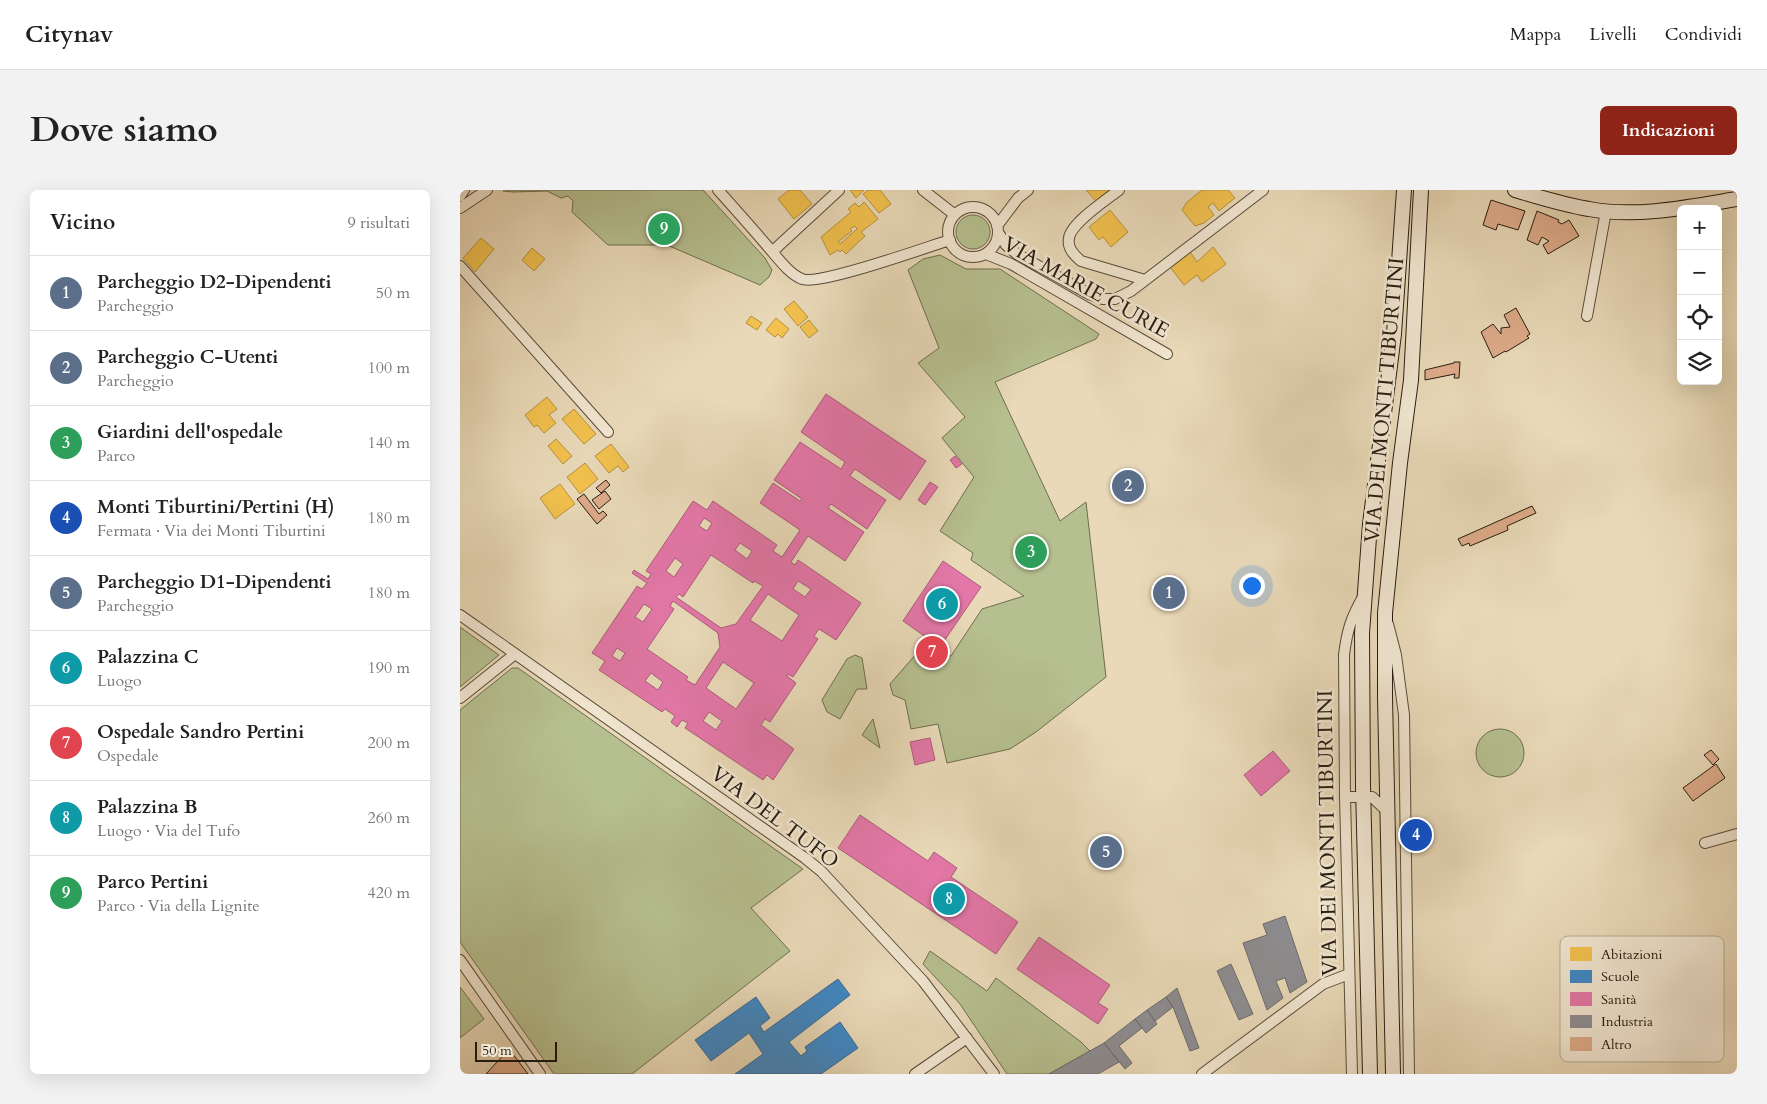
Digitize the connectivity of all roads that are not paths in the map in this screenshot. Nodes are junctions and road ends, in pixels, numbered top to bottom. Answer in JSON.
{"nodes":[{"id":1,"x":464,"y":190,"type":"edge"},
{"id":2,"x":487,"y":190,"type":"edge"},
{"id":3,"x":839,"y":190,"type":"edge"},
{"id":4,"x":922,"y":190,"type":"edge"},
{"id":5,"x":1028,"y":190,"type":"edge"},
{"id":6,"x":1119,"y":190,"type":"edge"},
{"id":7,"x":1263,"y":190,"type":"edge"},
{"id":8,"x":1404,"y":190,"type":"edge"},
{"id":9,"x":1421,"y":190,"type":"edge"},
{"id":10,"x":1515,"y":190,"type":"edge"},
{"id":11,"x":721,"y":191,"type":"edge"},
{"id":12,"x":460,"y":196,"type":"edge"},
{"id":13,"x":1737,"y":199,"type":"edge"},
{"id":14,"x":460,"y":208,"type":"edge"},
{"id":15,"x":1606,"y":211,"type":"junction"},
{"id":16,"x":955,"y":215,"type":"junction"},
{"id":17,"x":997,"y":229,"type":"junction"},
{"id":18,"x":950,"y":240,"type":"junction"},
{"id":19,"x":772,"y":252,"type":"junction"},
{"id":20,"x":986,"y":254,"type":"junction"},
{"id":21,"x":460,"y":266,"type":"edge"},
{"id":22,"x":1145,"y":280,"type":"junction"},
{"id":23,"x":1587,"y":316,"type":"dead end"},
{"id":24,"x":1167,"y":354,"type":"dead end"},
{"id":25,"x":608,"y":432,"type":"dead end"},
{"id":26,"x":1364,"y":595,"type":"junction"},
{"id":27,"x":1385,"y":613,"type":"junction"},
{"id":28,"x":460,"y":615,"type":"edge"},
{"id":29,"x":515,"y":654,"type":"junction"},
{"id":30,"x":460,"y":698,"type":"edge"},
{"id":31,"x":1364,"y":796,"type":"junction"},
{"id":32,"x":1345,"y":797,"type":"junction"},
{"id":33,"x":1387,"y":811,"type":"junction"},
{"id":34,"x":1737,"y":834,"type":"edge"},
{"id":35,"x":1705,"y":843,"type":"dead end"},
{"id":36,"x":460,"y":960,"type":"edge"},
{"id":37,"x":1349,"y":974,"type":"junction"},
{"id":38,"x":967,"y":1038,"type":"junction"},
{"id":39,"x":540,"y":1074,"type":"edge"},
{"id":40,"x":915,"y":1074,"type":"edge"},
{"id":41,"x":994,"y":1074,"type":"edge"},
{"id":42,"x":1202,"y":1074,"type":"edge"},
{"id":43,"x":1352,"y":1074,"type":"edge"},
{"id":44,"x":1370,"y":1074,"type":"edge"},
{"id":45,"x":1393,"y":1074,"type":"edge"},
{"id":46,"x":1409,"y":1074,"type":"edge"}],
"edges":[{"from":1,"to":12,"type":"street"},
{"from":2,"to":14,"type":"street"},
{"from":3,"to":19,"type":"street"},
{"from":4,"to":16,"type":"street"},
{"from":5,"to":17,"type":"street"},
{"from":6,"to":22,"type":"street"},
{"from":7,"to":22,"type":"street"},
{"from":8,"to":26,"type":"main road","name":"VIA DEI MONTI TIBURTINI"},
{"from":9,"to":27,"type":"main road","name":"VIA DEI MONTI TIBURTINI"},
{"from":10,"to":15,"type":"main road"},
{"from":11,"to":19,"type":"street"},
{"from":13,"to":15,"type":"main road"},
{"from":15,"to":23,"type":"street"},
{"from":16,"to":17,"type":"street"},
{"from":16,"to":18,"type":"street"},
{"from":17,"to":20,"type":"street"},
{"from":17,"to":22,"type":"street"},
{"from":18,"to":19,"type":"street"},
{"from":18,"to":20,"type":"street"},
{"from":20,"to":24,"type":"street","name":"VIA MARIE CURIE"},
{"from":21,"to":25,"type":"street"},
{"from":26,"to":31,"type":"main road","name":"VIA DEI MONTI TIBURTINI"},
{"from":26,"to":32,"type":"street","name":"VIA DEI MONTI TIBURTINI"},
{"from":27,"to":33,"type":"main road","name":"VIA DEI MONTI TIBURTINI"},
{"from":27,"to":46,"type":"street","name":"VIA DEI MONTI TIBURTINI"},
{"from":28,"to":29,"type":"street","name":"VIA DEL TUFO"},
{"from":29,"to":30,"type":"street"},
{"from":29,"to":38,"type":"street","name":"VIA DEL TUFO"},
{"from":31,"to":32,"type":"street"},
{"from":31,"to":33,"type":"street"},
{"from":31,"to":44,"type":"main road","name":"VIA DEI MONTI TIBURTINI"},
{"from":32,"to":37,"type":"street","name":"VIA DEI MONTI TIBURTINI"},
{"from":33,"to":45,"type":"main road","name":"VIA DEI MONTI TIBURTINI"},
{"from":34,"to":35,"type":"street"},
{"from":36,"to":39,"type":"street"},
{"from":37,"to":42,"type":"street"},
{"from":37,"to":43,"type":"street","name":"VIA DEI MONTI TIBURTINI"},
{"from":38,"to":40,"type":"street"},
{"from":38,"to":41,"type":"street","name":"VIA DEL TUFO"}]}
